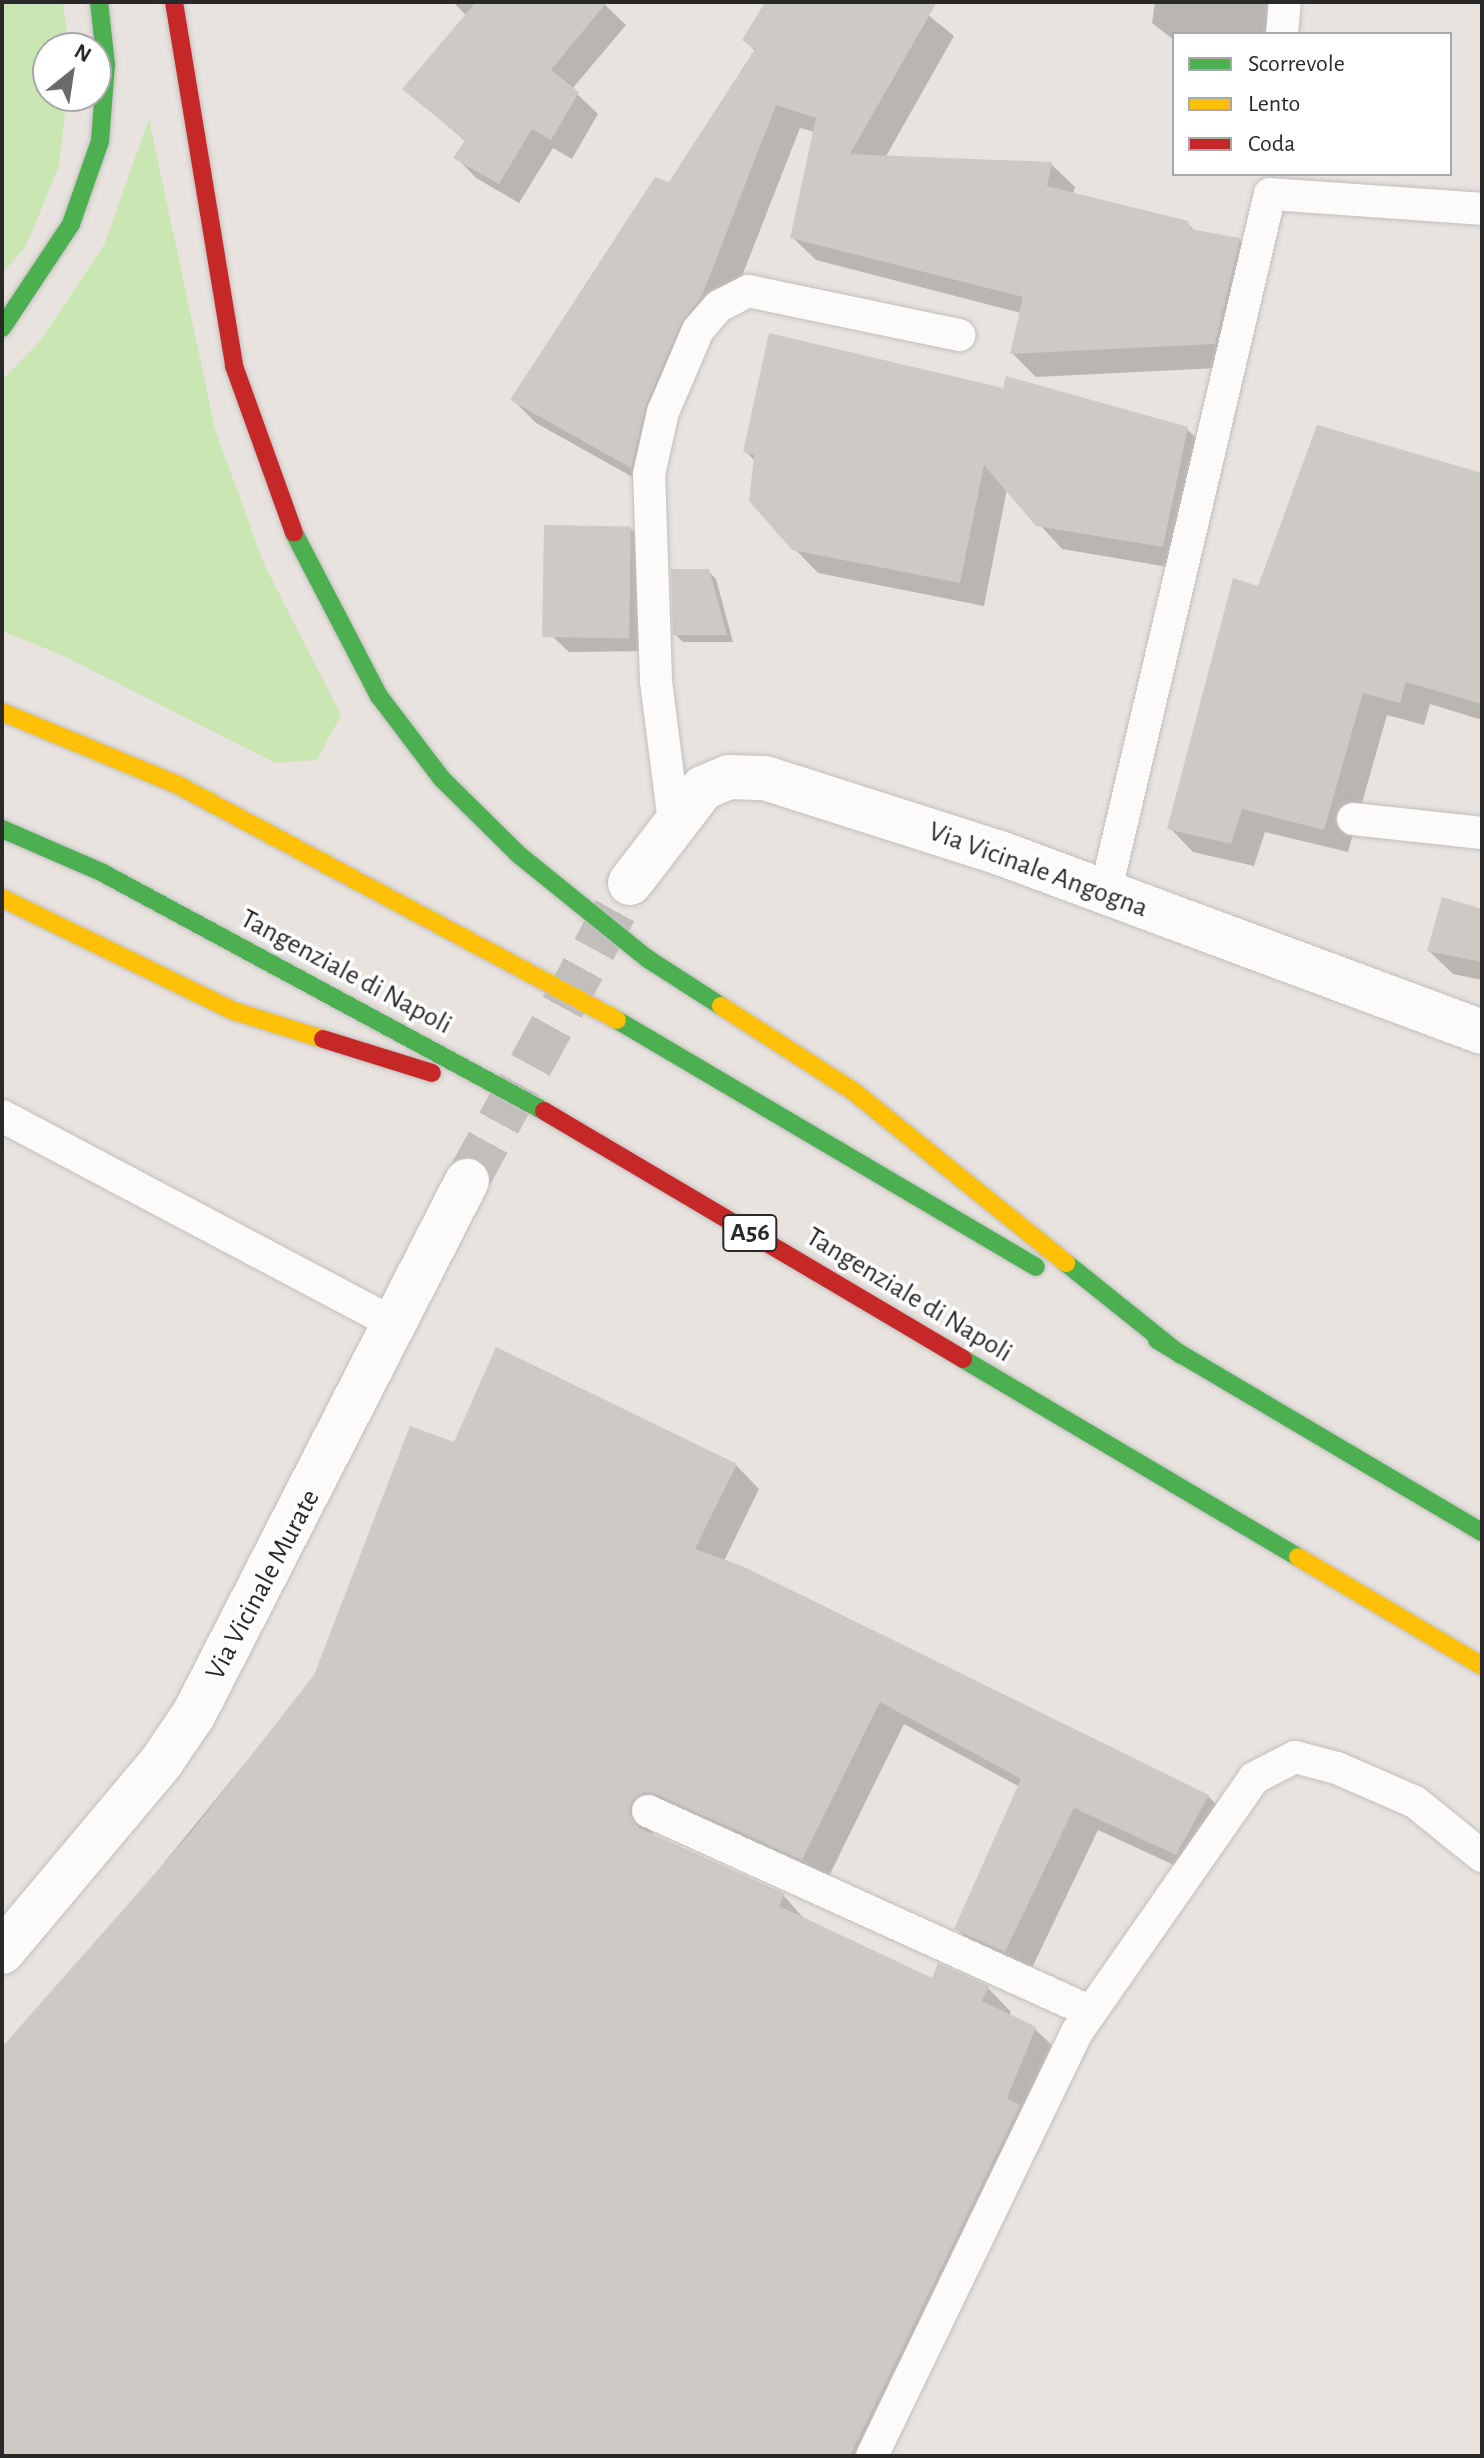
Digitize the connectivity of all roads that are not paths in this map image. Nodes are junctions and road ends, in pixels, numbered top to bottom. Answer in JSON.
{"nodes":[{"id":1,"x":99,"y":2,"type":"edge"},
{"id":2,"x":174,"y":2,"type":"edge"},
{"id":3,"x":1285,"y":2,"type":"edge"},
{"id":4,"x":1282,"y":32,"type":"edge"},
{"id":5,"x":1271,"y":184,"type":"edge"},
{"id":6,"x":1482,"y":209,"type":"edge"},
{"id":7,"x":2,"y":328,"type":"edge"},
{"id":8,"x":959,"y":335,"type":"dead end"},
{"id":9,"x":2,"y":712,"type":"edge"},
{"id":10,"x":1353,"y":819,"type":"dead end"},
{"id":11,"x":674,"y":822,"type":"junction"},
{"id":12,"x":2,"y":829,"type":"edge"},
{"id":13,"x":1482,"y":833,"type":"edge"},
{"id":14,"x":630,"y":883,"type":"tunnel mouth"},
{"id":15,"x":1105,"y":894,"type":"junction"},
{"id":16,"x":2,"y":898,"type":"edge"},
{"id":17,"x":1482,"y":1032,"type":"edge"},
{"id":18,"x":529,"y":1102,"type":"junction"},
{"id":19,"x":2,"y":1116,"type":"edge"},
{"id":20,"x":467,"y":1181,"type":"tunnel mouth"},
{"id":21,"x":397,"y":1325,"type":"junction"},
{"id":22,"x":1181,"y":1355,"type":"junction"},
{"id":23,"x":1482,"y":1532,"type":"edge"},
{"id":24,"x":1482,"y":1666,"type":"edge"},
{"id":25,"x":648,"y":1811,"type":"dead end"},
{"id":26,"x":1482,"y":1856,"type":"edge"},
{"id":27,"x":2,"y":1952,"type":"edge"},
{"id":28,"x":1091,"y":2012,"type":"junction"},
{"id":29,"x":872,"y":2456,"type":"edge"}],
"edges":[{"from":1,"to":7,"type":"highway"},
{"from":2,"to":22,"type":"highway"},
{"from":3,"to":4,"type":"lane"},
{"from":5,"to":6,"type":"lane"},
{"from":5,"to":15,"type":"lane"},
{"from":8,"to":11,"type":"lane"},
{"from":9,"to":22,"type":"highway"},
{"from":10,"to":13,"type":"lane"},
{"from":11,"to":14,"type":"street","name":"Via Vicinale Angogna"},
{"from":11,"to":15,"type":"street","name":"Via Vicinale Angogna"},
{"from":12,"to":18,"type":"highway","name":"Tangenziale di Napoli","number":"A56"},
{"from":15,"to":17,"type":"street","name":"Via Vicinale Angogna"},
{"from":16,"to":18,"type":"highway"},
{"from":18,"to":24,"type":"highway","name":"Tangenziale di Napoli","number":"A56"},
{"from":19,"to":21,"type":"lane"},
{"from":20,"to":21,"type":"street","name":"Via Vicinale Murate"},
{"from":21,"to":27,"type":"street","name":"Via Vicinale Murate"},
{"from":22,"to":23,"type":"highway"},
{"from":25,"to":28,"type":"lane"},
{"from":26,"to":28,"type":"lane"},
{"from":28,"to":29,"type":"lane"}]}
